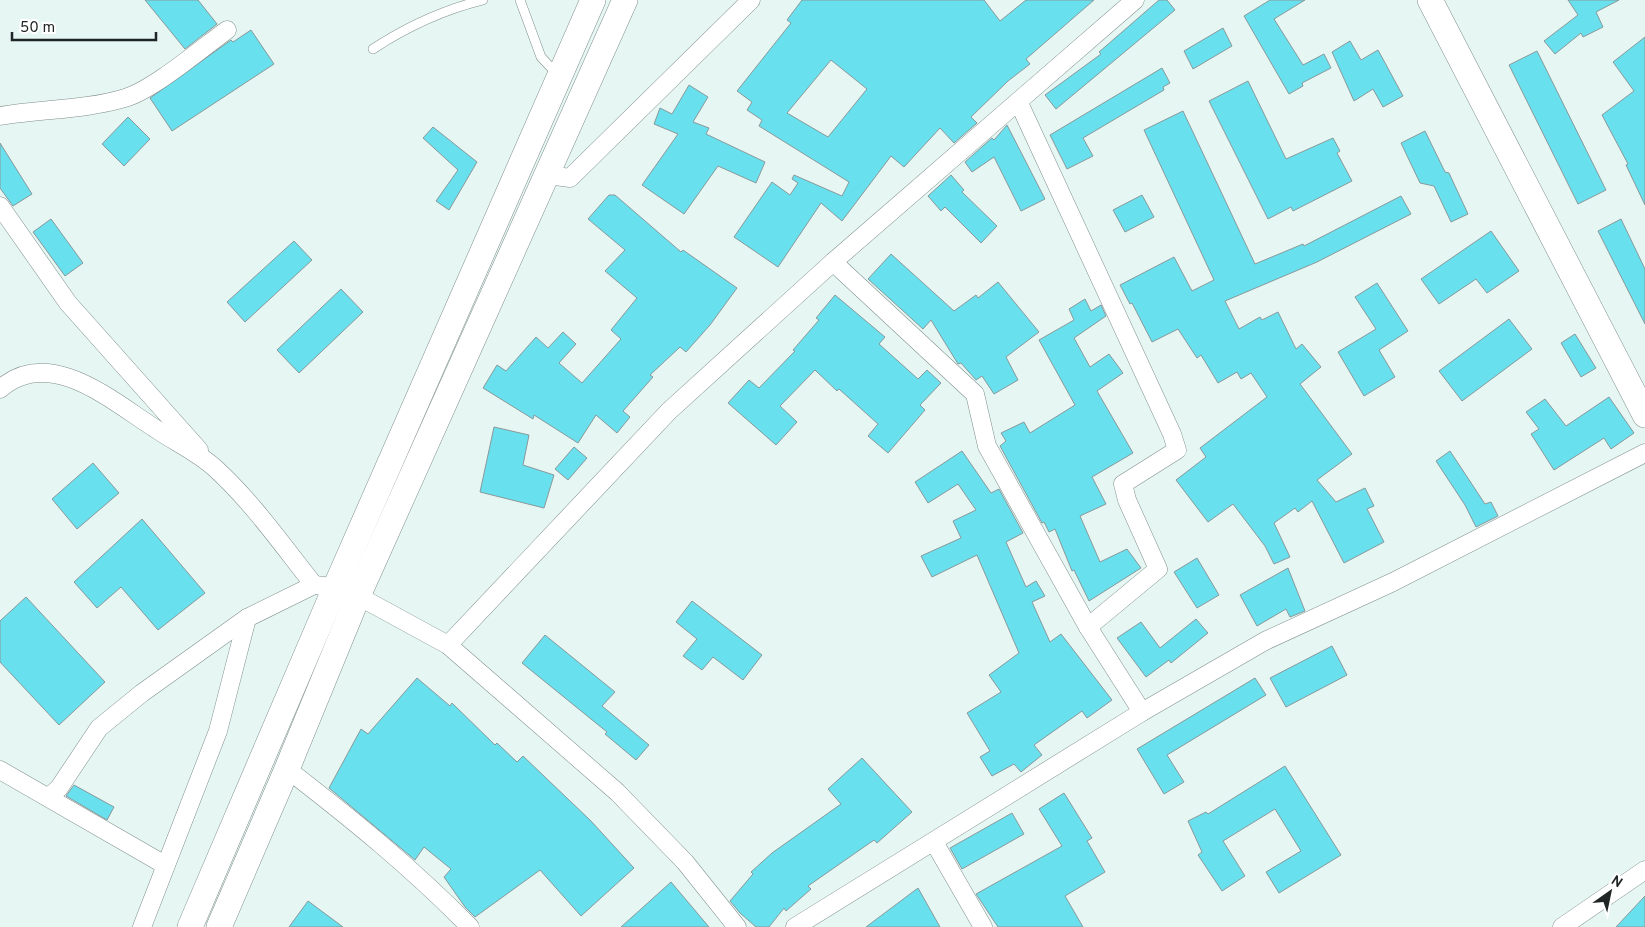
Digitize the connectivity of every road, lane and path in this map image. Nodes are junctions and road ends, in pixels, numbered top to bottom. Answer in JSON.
{"nodes":[{"id":1,"x":483,"y":0,"type":"edge"},
{"id":2,"x":520,"y":0,"type":"edge"},
{"id":3,"x":593,"y":0,"type":"edge"},
{"id":4,"x":625,"y":0,"type":"edge"},
{"id":5,"x":751,"y":0,"type":"edge"},
{"id":6,"x":1135,"y":0,"type":"edge"},
{"id":7,"x":1430,"y":0,"type":"edge"},
{"id":8,"x":227,"y":30,"type":"dead end"},
{"id":9,"x":373,"y":49,"type":"dead end"},
{"id":10,"x":561,"y":78,"type":"junction"},
{"id":11,"x":1019,"y":104,"type":"junction"},
{"id":12,"x":0,"y":116,"type":"edge"},
{"id":13,"x":548,"y":175,"type":"junction"},
{"id":14,"x":0,"y":206,"type":"edge"},
{"id":15,"x":833,"y":262,"type":"junction"},
{"id":16,"x":0,"y":389,"type":"edge"},
{"id":17,"x":1645,"y":416,"type":"edge"},
{"id":18,"x":1645,"y":453,"type":"edge"},
{"id":19,"x":214,"y":467,"type":"junction"},
{"id":20,"x":335,"y":590,"type":"junction"},
{"id":21,"x":247,"y":618,"type":"junction"},
{"id":22,"x":1088,"y":627,"type":"junction"},
{"id":23,"x":448,"y":645,"type":"junction"},
{"id":24,"x":1142,"y":712,"type":"junction"},
{"id":25,"x":0,"y":770,"type":"edge"},
{"id":26,"x":288,"y":770,"type":"junction"},
{"id":27,"x":49,"y":797,"type":"junction"},
{"id":28,"x":934,"y":842,"type":"junction"},
{"id":29,"x":165,"y":865,"type":"junction"},
{"id":30,"x":1645,"y":870,"type":"edge"},
{"id":31,"x":142,"y":927,"type":"edge"},
{"id":32,"x":190,"y":927,"type":"edge"},
{"id":33,"x":219,"y":927,"type":"edge"},
{"id":34,"x":470,"y":927,"type":"edge"},
{"id":35,"x":737,"y":927,"type":"edge"},
{"id":36,"x":795,"y":927,"type":"edge"},
{"id":37,"x":983,"y":927,"type":"edge"},
{"id":38,"x":1562,"y":927,"type":"edge"}],
"edges":[{"from":1,"to":9,"type":"lane"},
{"from":2,"to":10,"type":"lane"},
{"from":3,"to":10,"type":"main road"},
{"from":4,"to":13,"type":"main road"},
{"from":5,"to":13,"type":"street"},
{"from":6,"to":11,"type":"street"},
{"from":7,"to":17,"type":"main road"},
{"from":8,"to":12,"type":"street"},
{"from":10,"to":20,"type":"main road"},
{"from":11,"to":15,"type":"street"},
{"from":11,"to":22,"type":"street"},
{"from":13,"to":20,"type":"main road"},
{"from":14,"to":19,"type":"street"},
{"from":15,"to":22,"type":"street"},
{"from":15,"to":23,"type":"street"},
{"from":16,"to":19,"type":"street"},
{"from":18,"to":24,"type":"street"},
{"from":19,"to":20,"type":"street"},
{"from":20,"to":21,"type":"street"},
{"from":20,"to":23,"type":"street"},
{"from":20,"to":26,"type":"main road"},
{"from":20,"to":32,"type":"main road"},
{"from":21,"to":27,"type":"street"},
{"from":21,"to":29,"type":"street"},
{"from":22,"to":24,"type":"street"},
{"from":23,"to":35,"type":"street"},
{"from":24,"to":28,"type":"street"},
{"from":25,"to":27,"type":"street"},
{"from":26,"to":33,"type":"main road"},
{"from":26,"to":34,"type":"street"},
{"from":27,"to":29,"type":"street"},
{"from":28,"to":36,"type":"street"},
{"from":28,"to":37,"type":"street"},
{"from":29,"to":31,"type":"street"},
{"from":30,"to":38,"type":"street"}]}
